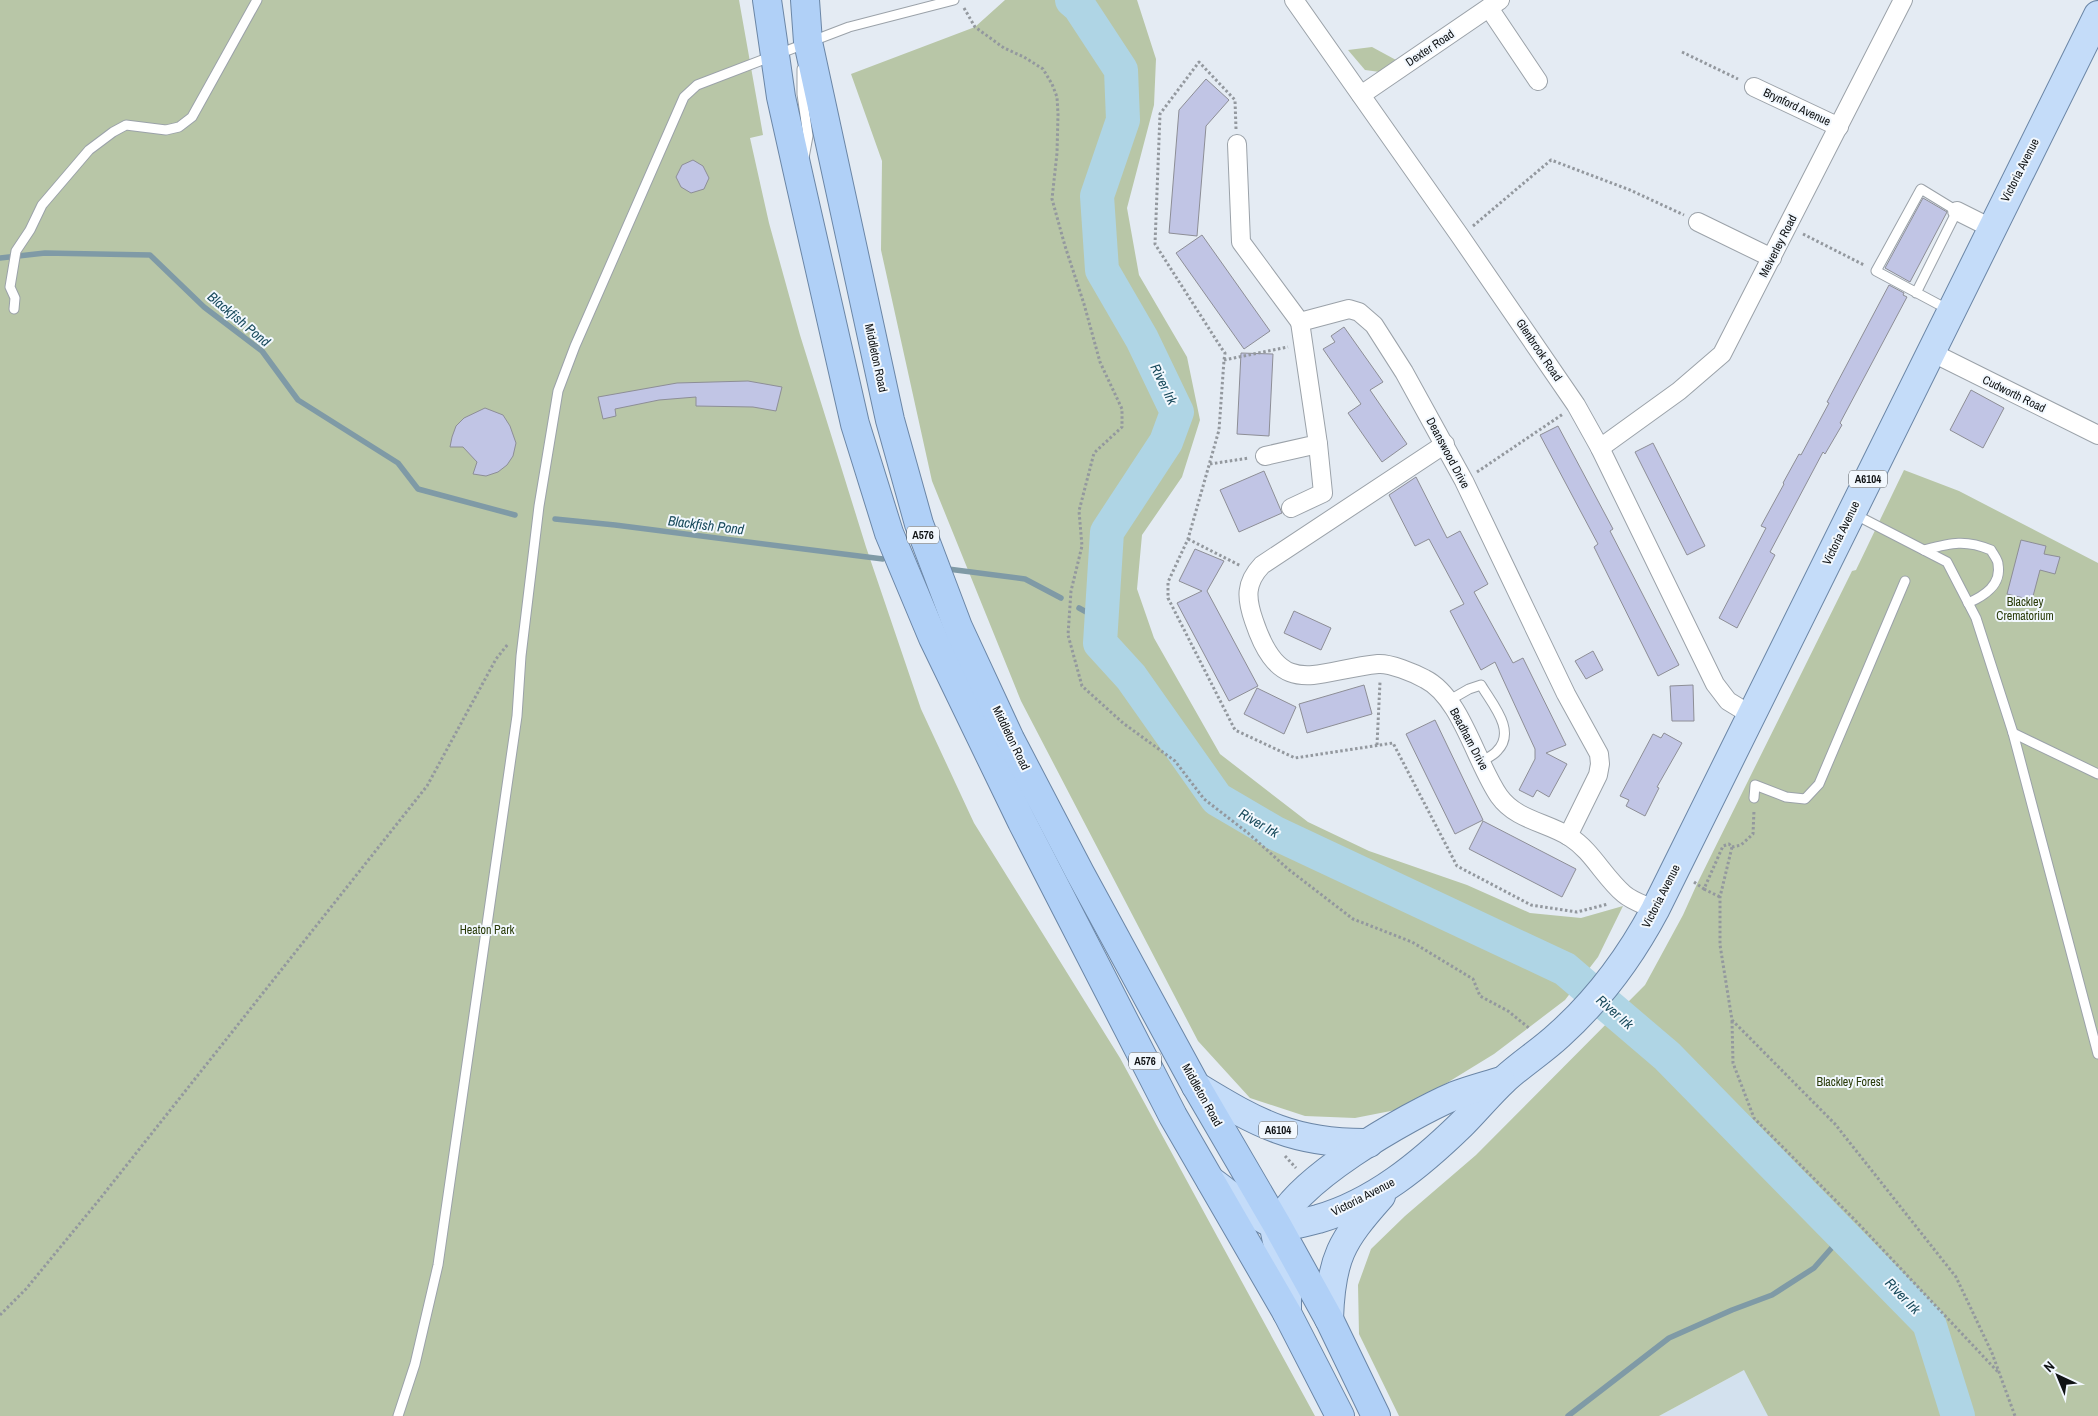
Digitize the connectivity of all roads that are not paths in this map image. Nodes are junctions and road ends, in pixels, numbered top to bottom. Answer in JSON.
{"nodes":[{"id":1,"x":257,"y":0,"type":"edge"},
{"id":2,"x":767,"y":0,"type":"edge"},
{"id":3,"x":805,"y":0,"type":"edge"},
{"id":4,"x":954,"y":0,"type":"edge"},
{"id":5,"x":1294,"y":0,"type":"edge"},
{"id":6,"x":1900,"y":1,"type":"edge"},
{"id":7,"x":1494,"y":4,"type":"edge"},
{"id":8,"x":2098,"y":15,"type":"edge"},
{"id":9,"x":808,"y":42,"type":"junction"},
{"id":10,"x":776,"y":55,"type":"junction"},
{"id":11,"x":1538,"y":81,"type":"dead end"},
{"id":12,"x":1754,"y":87,"type":"road end"},
{"id":13,"x":1361,"y":95,"type":"junction"},
{"id":14,"x":1839,"y":127,"type":"junction"},
{"id":15,"x":1237,"y":144,"type":"road end"},
{"id":16,"x":800,"y":182,"type":"junction"},
{"id":17,"x":1957,"y":211,"type":"junction"},
{"id":18,"x":1698,"y":222,"type":"road end"},
{"id":19,"x":1991,"y":228,"type":"junction"},
{"id":20,"x":1772,"y":258,"type":"junction"},
{"id":21,"x":1916,"y":293,"type":"junction"},
{"id":22,"x":14,"y":309,"type":"dead end"},
{"id":23,"x":1951,"y":312,"type":"junction"},
{"id":24,"x":1300,"y":322,"type":"junction"},
{"id":25,"x":1931,"y":352,"type":"junction"},
{"id":26,"x":2098,"y":435,"type":"edge"},
{"id":27,"x":1318,"y":444,"type":"junction"},
{"id":28,"x":1445,"y":444,"type":"junction"},
{"id":29,"x":1600,"y":448,"type":"junction"},
{"id":30,"x":1265,"y":456,"type":"road end"},
{"id":31,"x":1291,"y":508,"type":"dead end"},
{"id":32,"x":1851,"y":513,"type":"junction"},
{"id":33,"x":1924,"y":550,"type":"junction"},
{"id":34,"x":1905,"y":581,"type":"dead end"},
{"id":35,"x":1968,"y":603,"type":"junction"},
{"id":36,"x":1448,"y":701,"type":"junction"},
{"id":37,"x":1751,"y":715,"type":"junction"},
{"id":38,"x":2013,"y":733,"type":"junction"},
{"id":39,"x":1480,"y":762,"type":"junction"},
{"id":40,"x":2098,"y":774,"type":"edge"},
{"id":41,"x":1754,"y":798,"type":"road end"},
{"id":42,"x":1568,"y":836,"type":"junction"},
{"id":43,"x":1654,"y":910,"type":"junction"},
{"id":44,"x":2098,"y":1054,"type":"edge"},
{"id":45,"x":1504,"y":1080,"type":"junction"},
{"id":46,"x":1196,"y":1086,"type":"junction"},
{"id":47,"x":1370,"y":1143,"type":"junction"},
{"id":48,"x":1211,"y":1181,"type":"junction"},
{"id":49,"x":1390,"y":1186,"type":"junction"},
{"id":50,"x":1277,"y":1224,"type":"junction"},
{"id":51,"x":1287,"y":1313,"type":"junction"},
{"id":52,"x":1328,"y":1319,"type":"junction"},
{"id":53,"x":398,"y":1416,"type":"edge"},
{"id":54,"x":1340,"y":1416,"type":"edge"},
{"id":55,"x":1376,"y":1416,"type":"edge"}],
"edges":[{"from":1,"to":22,"type":"lane"},
{"from":2,"to":10,"type":"highway","number":"A576"},
{"from":3,"to":9,"type":"highway","name":"Middleton Road","number":"A576"},
{"from":4,"to":9,"type":"lane"},
{"from":5,"to":13,"type":"street","name":"Glenbrook Road"},
{"from":6,"to":14,"type":"street","name":"Melverley Road"},
{"from":7,"to":11,"type":"street"},
{"from":7,"to":13,"type":"street","name":"Dexter Road"},
{"from":8,"to":19,"type":"main road","name":"Victoria Avenue","number":"A6104"},
{"from":9,"to":10,"type":"lane"},
{"from":9,"to":16,"type":"lane"},
{"from":9,"to":46,"type":"highway","name":"Middleton Road","number":"A576"},
{"from":10,"to":16,"type":"highway","number":"A576"},
{"from":10,"to":53,"type":"lane"},
{"from":12,"to":14,"type":"street","name":"Brynford Avenue"},
{"from":13,"to":29,"type":"street","name":"Glenbrook Road"},
{"from":14,"to":20,"type":"street","name":"Melverley Road"},
{"from":15,"to":24,"type":"street"},
{"from":16,"to":48,"type":"highway","number":"A576"},
{"from":17,"to":19,"type":"street"},
{"from":17,"to":21,"type":"lane"},
{"from":17,"to":21,"type":"lane"},
{"from":18,"to":20,"type":"street"},
{"from":19,"to":23,"type":"main road","name":"Victoria Avenue","number":"A6104"},
{"from":20,"to":29,"type":"street","name":"Melverley Road"},
{"from":21,"to":23,"type":"lane"},
{"from":23,"to":25,"type":"main road","name":"Victoria Avenue","number":"A6104"},
{"from":24,"to":27,"type":"street"},
{"from":24,"to":28,"type":"street","name":"Deanswood Drive"},
{"from":25,"to":26,"type":"street","name":"Cudworth Road"},
{"from":25,"to":32,"type":"main road","name":"Victoria Avenue","number":"A6104"},
{"from":27,"to":30,"type":"street"},
{"from":27,"to":31,"type":"street"},
{"from":28,"to":36,"type":"street","name":"Beadham Drive"},
{"from":28,"to":42,"type":"street","name":"Deanswood Drive"},
{"from":29,"to":37,"type":"street","name":"Glenbrook Road"},
{"from":32,"to":33,"type":"lane"},
{"from":32,"to":37,"type":"main road","name":"Victoria Avenue","number":"A6104"},
{"from":33,"to":35,"type":"lane"},
{"from":33,"to":35,"type":"lane"},
{"from":34,"to":41,"type":"lane"},
{"from":35,"to":38,"type":"lane"},
{"from":36,"to":39,"type":"street","name":"Beadham Drive"},
{"from":36,"to":39,"type":"lane"},
{"from":37,"to":43,"type":"main road","name":"Victoria Avenue","number":"A6104"},
{"from":38,"to":40,"type":"lane"},
{"from":38,"to":44,"type":"lane"},
{"from":39,"to":42,"type":"street","name":"Beadham Drive"},
{"from":42,"to":43,"type":"street","name":"Beadham Drive"},
{"from":43,"to":45,"type":"main road","name":"Victoria Avenue","number":"A6104"},
{"from":45,"to":47,"type":"main road","name":"Victoria Avenue"},
{"from":45,"to":49,"type":"main road","name":"Victoria Avenue"},
{"from":46,"to":47,"type":"main road","number":"A6104"},
{"from":46,"to":50,"type":"highway","name":"Middleton Road","number":"A576"},
{"from":47,"to":50,"type":"main road","name":"Victoria Avenue"},
{"from":48,"to":50,"type":"main road"},
{"from":48,"to":51,"type":"highway","number":"A576"},
{"from":49,"to":50,"type":"main road","name":"Victoria Avenue"},
{"from":49,"to":52,"type":"main road"},
{"from":50,"to":51,"type":"main road"},
{"from":50,"to":52,"type":"highway","name":"Middleton Road","number":"A576"},
{"from":51,"to":54,"type":"highway","number":"A576"},
{"from":52,"to":55,"type":"highway","name":"Middleton Road","number":"A576"}]}
